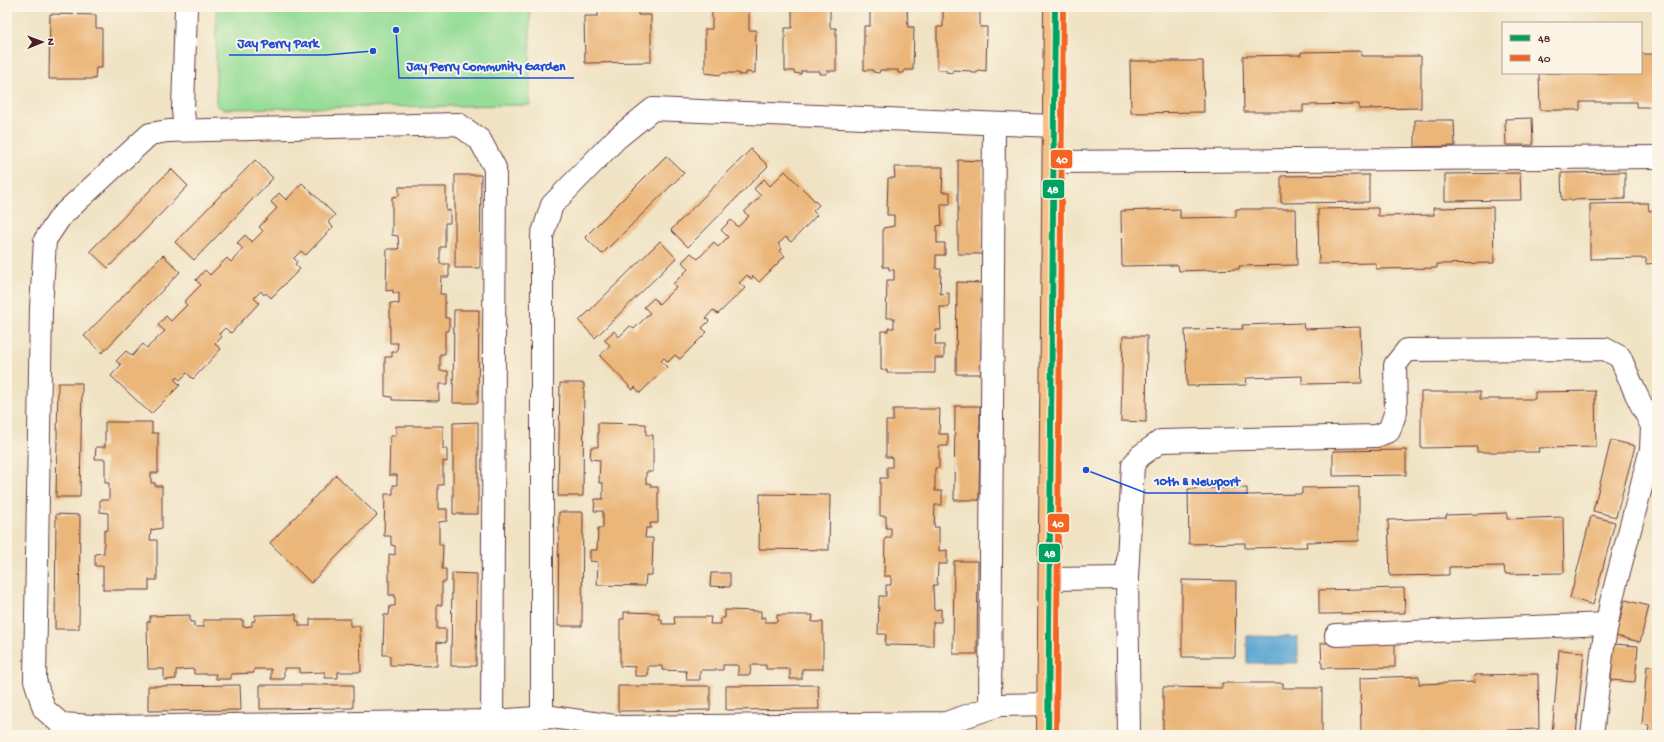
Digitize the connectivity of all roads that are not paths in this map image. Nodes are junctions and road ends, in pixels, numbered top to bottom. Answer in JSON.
{"nodes":[{"id":1,"x":186,"y":7,"type":"edge"},
{"id":2,"x":1055,"y":7,"type":"edge"},
{"id":3,"x":994,"y":124,"type":"junction"},
{"id":4,"x":1054,"y":126,"type":"junction"},
{"id":5,"x":185,"y":130,"type":"junction"},
{"id":6,"x":1657,"y":157,"type":"edge"},
{"id":7,"x":1054,"y":162,"type":"junction"},
{"id":8,"x":1654,"y":430,"type":"edge"},
{"id":9,"x":1127,"y":578,"type":"junction"},
{"id":10,"x":1050,"y":579,"type":"junction"},
{"id":11,"x":1607,"y":624,"type":"junction"},
{"id":12,"x":1336,"y":635,"type":"dead end"},
{"id":13,"x":1049,"y":704,"type":"junction"},
{"id":14,"x":990,"y":708,"type":"junction"},
{"id":15,"x":542,"y":717,"type":"junction"},
{"id":16,"x":492,"y":721,"type":"junction"},
{"id":17,"x":1048,"y":735,"type":"edge"},
{"id":18,"x":1129,"y":735,"type":"edge"},
{"id":19,"x":1592,"y":735,"type":"edge"}],
"edges":[{"from":1,"to":5,"type":"street"},
{"from":2,"to":4,"type":"main road"},
{"from":3,"to":4,"type":"street"},
{"from":3,"to":14,"type":"street"},
{"from":3,"to":15,"type":"street"},
{"from":4,"to":7,"type":"main road"},
{"from":5,"to":16,"type":"street"},
{"from":5,"to":16,"type":"street"},
{"from":6,"to":7,"type":"street"},
{"from":7,"to":10,"type":"main road"},
{"from":8,"to":9,"type":"street"},
{"from":8,"to":11,"type":"street"},
{"from":9,"to":10,"type":"street"},
{"from":9,"to":18,"type":"street"},
{"from":10,"to":13,"type":"main road"},
{"from":11,"to":12,"type":"street"},
{"from":11,"to":19,"type":"street"},
{"from":13,"to":14,"type":"street"},
{"from":13,"to":17,"type":"main road"},
{"from":14,"to":15,"type":"street"},
{"from":15,"to":16,"type":"street"}]}
